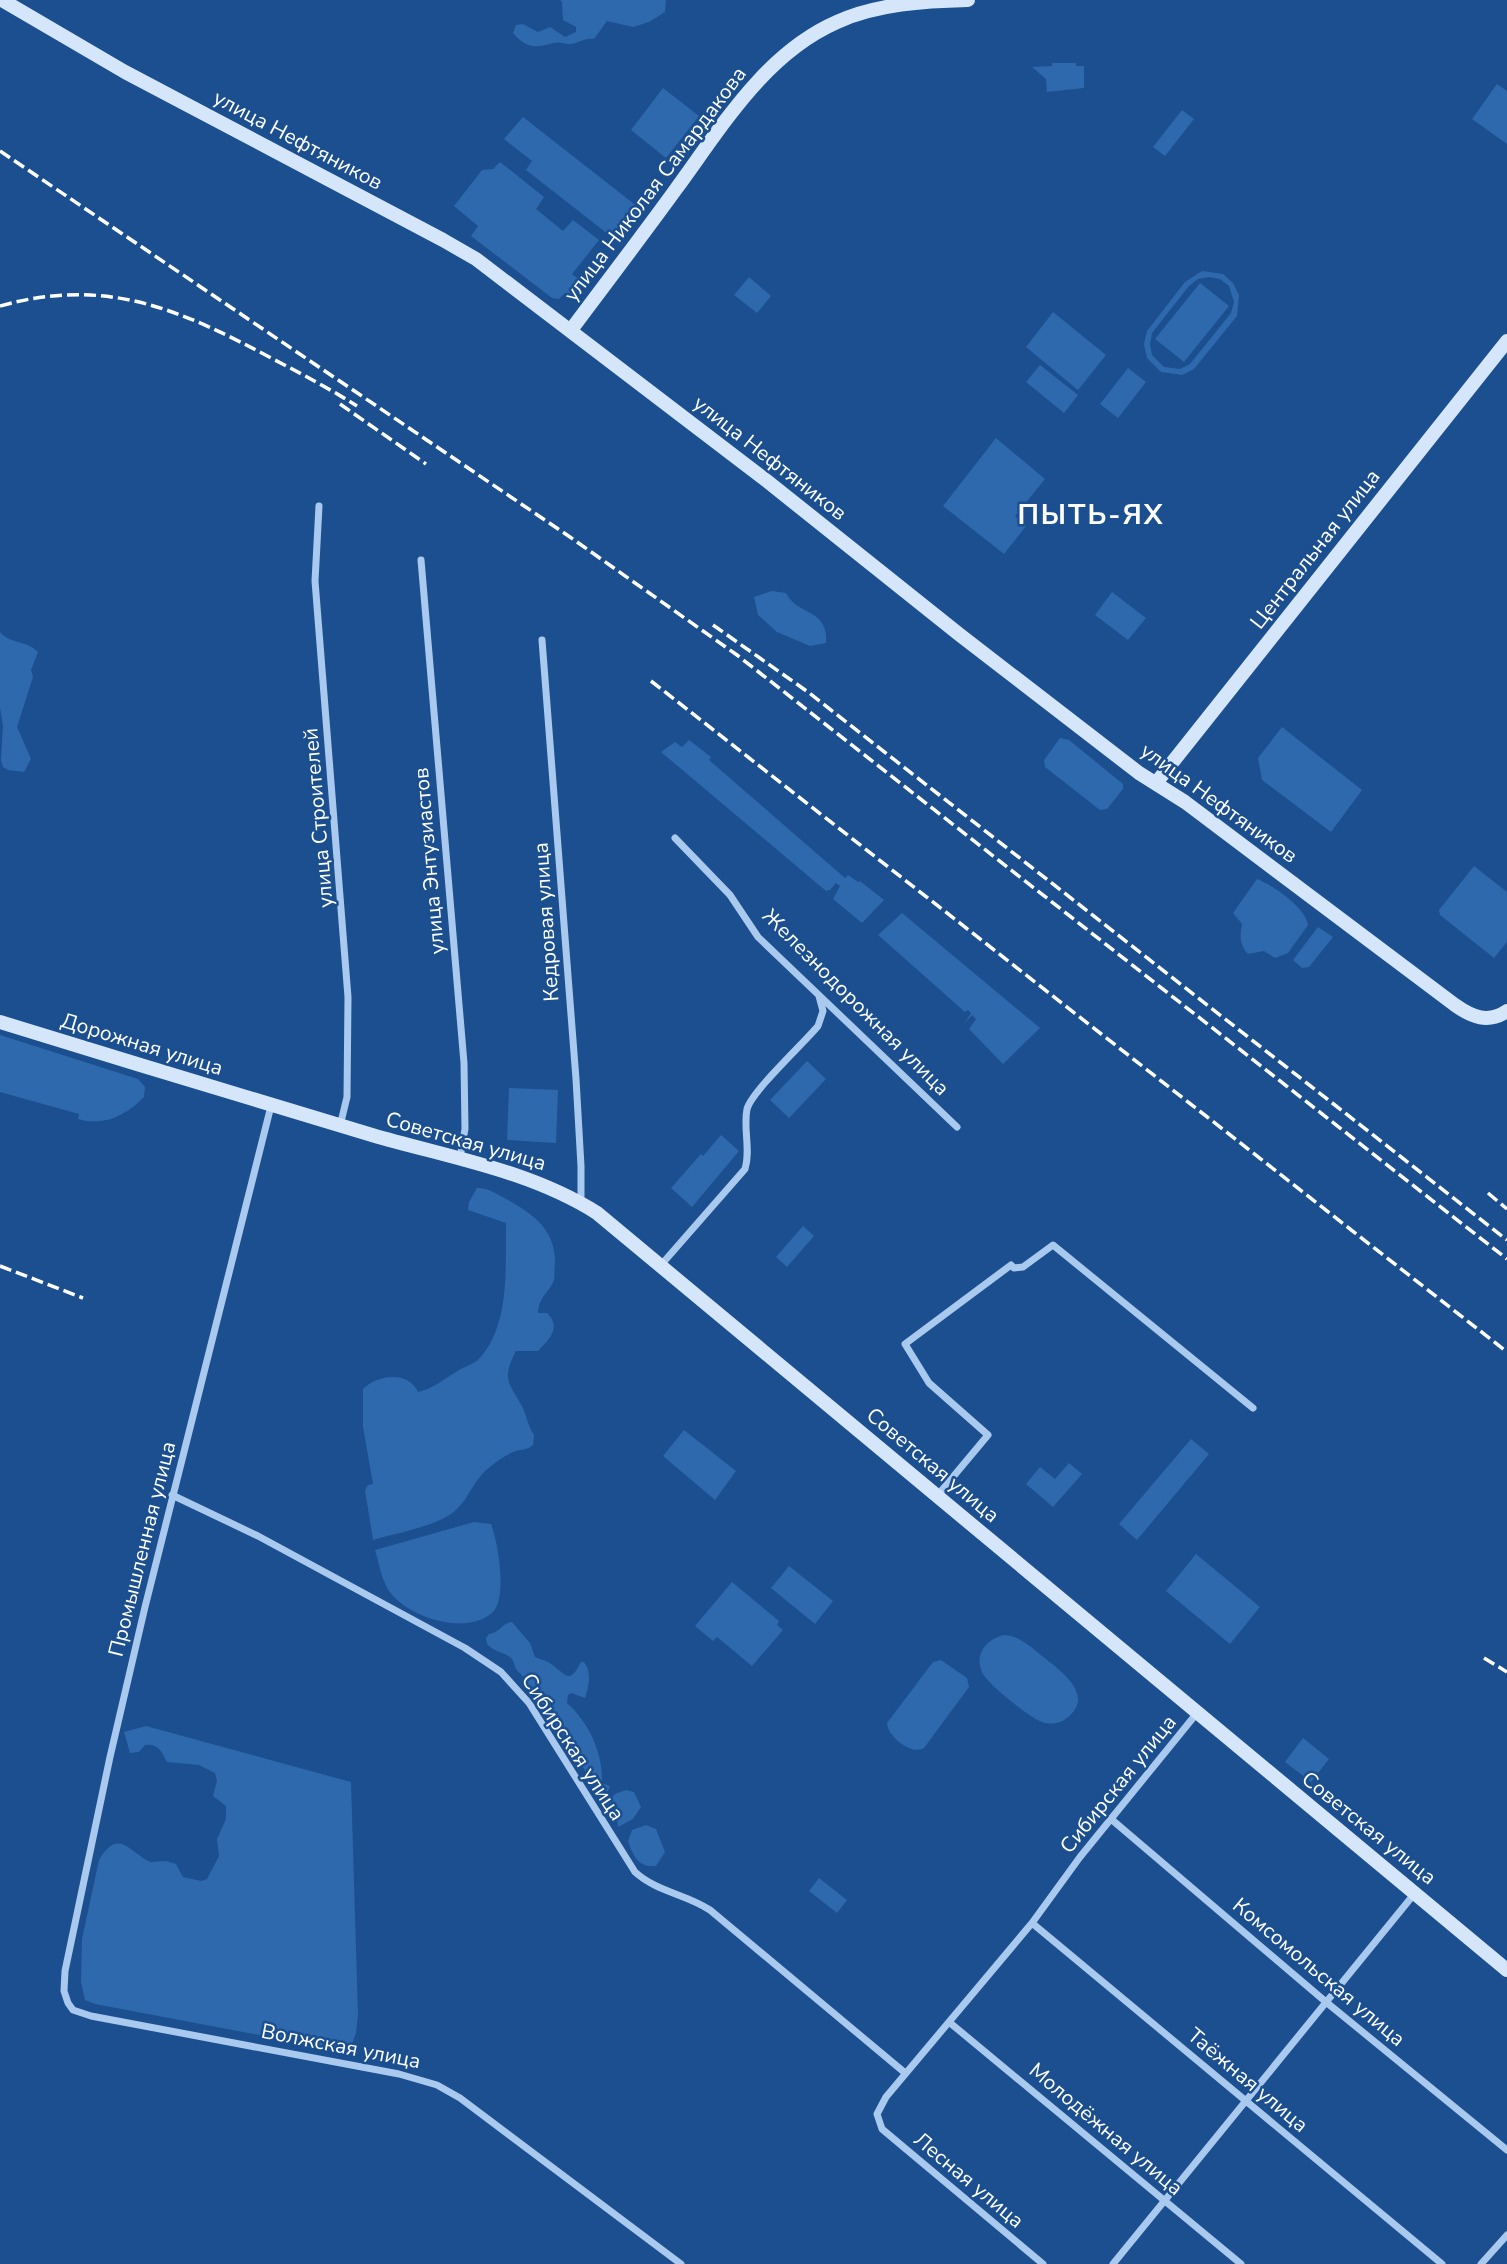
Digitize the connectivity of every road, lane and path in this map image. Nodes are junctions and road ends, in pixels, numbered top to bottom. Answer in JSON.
{"nodes":[{"id":1,"x":2,"y":0,"type":"edge"},
{"id":2,"x":968,"y":0,"type":"edge"},
{"id":3,"x":571,"y":330,"type":"junction"},
{"id":4,"x":1507,"y":341,"type":"edge"},
{"id":5,"x":319,"y":506,"type":"dead end"},
{"id":6,"x":421,"y":559,"type":"dead end"},
{"id":7,"x":542,"y":640,"type":"dead end"},
{"id":8,"x":1156,"y":783,"type":"junction"},
{"id":9,"x":675,"y":838,"type":"dead end"},
{"id":10,"x":818,"y":994,"type":"junction"},
{"id":11,"x":1507,"y":1011,"type":"edge"},
{"id":12,"x":0,"y":1022,"type":"edge"},
{"id":13,"x":271,"y":1106,"type":"junction"},
{"id":14,"x":340,"y":1126,"type":"junction"},
{"id":15,"x":957,"y":1127,"type":"dead end"},
{"id":16,"x":459,"y":1160,"type":"junction"},
{"id":17,"x":581,"y":1202,"type":"junction"},
{"id":18,"x":662,"y":1265,"type":"junction"},
{"id":19,"x":1254,"y":1408,"type":"dead end"},
{"id":20,"x":173,"y":1495,"type":"junction"},
{"id":21,"x":937,"y":1496,"type":"junction"},
{"id":22,"x":1198,"y":1712,"type":"junction"},
{"id":23,"x":1111,"y":1819,"type":"junction"},
{"id":24,"x":1415,"y":1892,"type":"junction"},
{"id":25,"x":1032,"y":1923,"type":"junction"},
{"id":26,"x":1507,"y":1970,"type":"edge"},
{"id":27,"x":1326,"y":2002,"type":"junction"},
{"id":28,"x":68,"y":2003,"type":"joint"},
{"id":29,"x":949,"y":2022,"type":"junction"},
{"id":30,"x":904,"y":2072,"type":"junction"},
{"id":31,"x":1246,"y":2100,"type":"junction"},
{"id":32,"x":877,"y":2119,"type":"joint"},
{"id":33,"x":1507,"y":2150,"type":"edge"},
{"id":34,"x":1164,"y":2200,"type":"junction"},
{"id":35,"x":1507,"y":2235,"type":"edge"},
{"id":36,"x":681,"y":2264,"type":"edge"},
{"id":37,"x":1042,"y":2264,"type":"edge"},
{"id":38,"x":1113,"y":2264,"type":"edge"},
{"id":39,"x":1241,"y":2264,"type":"edge"},
{"id":40,"x":1441,"y":2264,"type":"edge"},
{"id":41,"x":1481,"y":2264,"type":"edge"}],
"edges":[{"from":1,"to":3,"type":"street","name":"улица Нефтяников"},
{"from":2,"to":3,"type":"street","name":"улица Николая Самардакова"},
{"from":3,"to":8,"type":"street","name":"улица Нефтяников"},
{"from":4,"to":8,"type":"street","name":"Центральная улица"},
{"from":5,"to":14,"type":"street","name":"улица Строителей"},
{"from":6,"to":16,"type":"street","name":"улица Энтузиастов"},
{"from":7,"to":17,"type":"street","name":"Кедровая улица"},
{"from":8,"to":11,"type":"street","name":"улица Нефтяников"},
{"from":9,"to":10,"type":"street","name":"Железнодорожная улица"},
{"from":10,"to":15,"type":"street","name":"Железнодорожная улица"},
{"from":10,"to":18,"type":"street"},
{"from":12,"to":13,"type":"street","name":"Дорожная улица"},
{"from":13,"to":14,"type":"street","name":"Советская улица"},
{"from":13,"to":20,"type":"street","name":"Промышленная улица"},
{"from":14,"to":16,"type":"street","name":"Советская улица"},
{"from":16,"to":17,"type":"street","name":"Советская улица"},
{"from":17,"to":18,"type":"street","name":"Советская улица"},
{"from":18,"to":21,"type":"street","name":"Советская улица"},
{"from":19,"to":21,"type":"street"},
{"from":20,"to":28,"type":"street","name":"Промышленная улица"},
{"from":20,"to":30,"type":"street","name":"Сибирская улица"},
{"from":21,"to":22,"type":"street","name":"Советская улица"},
{"from":22,"to":23,"type":"street","name":"Сибирская улица"},
{"from":22,"to":24,"type":"street","name":"Советская улица"},
{"from":23,"to":25,"type":"street","name":"Сибирская улица"},
{"from":23,"to":27,"type":"street","name":"Комсомольская улица"},
{"from":24,"to":26,"type":"street","name":"Советская улица"},
{"from":24,"to":27,"type":"street"},
{"from":25,"to":29,"type":"street","name":"Сибирская улица"},
{"from":25,"to":31,"type":"street","name":"Таёжная улица"},
{"from":27,"to":31,"type":"street"},
{"from":27,"to":33,"type":"street","name":"Комсомольская улица"},
{"from":28,"to":36,"type":"street","name":"Волжская улица"},
{"from":29,"to":30,"type":"street","name":"Сибирская улица"},
{"from":29,"to":34,"type":"street","name":"Молодёжная улица"},
{"from":30,"to":32,"type":"street","name":"Сибирская улица"},
{"from":31,"to":34,"type":"street"},
{"from":31,"to":40,"type":"street","name":"Таёжная улица"},
{"from":32,"to":37,"type":"street","name":"Лесная улица"},
{"from":34,"to":38,"type":"street"},
{"from":34,"to":39,"type":"street","name":"Молодёжная улица"},
{"from":35,"to":41,"type":"street"}]}
